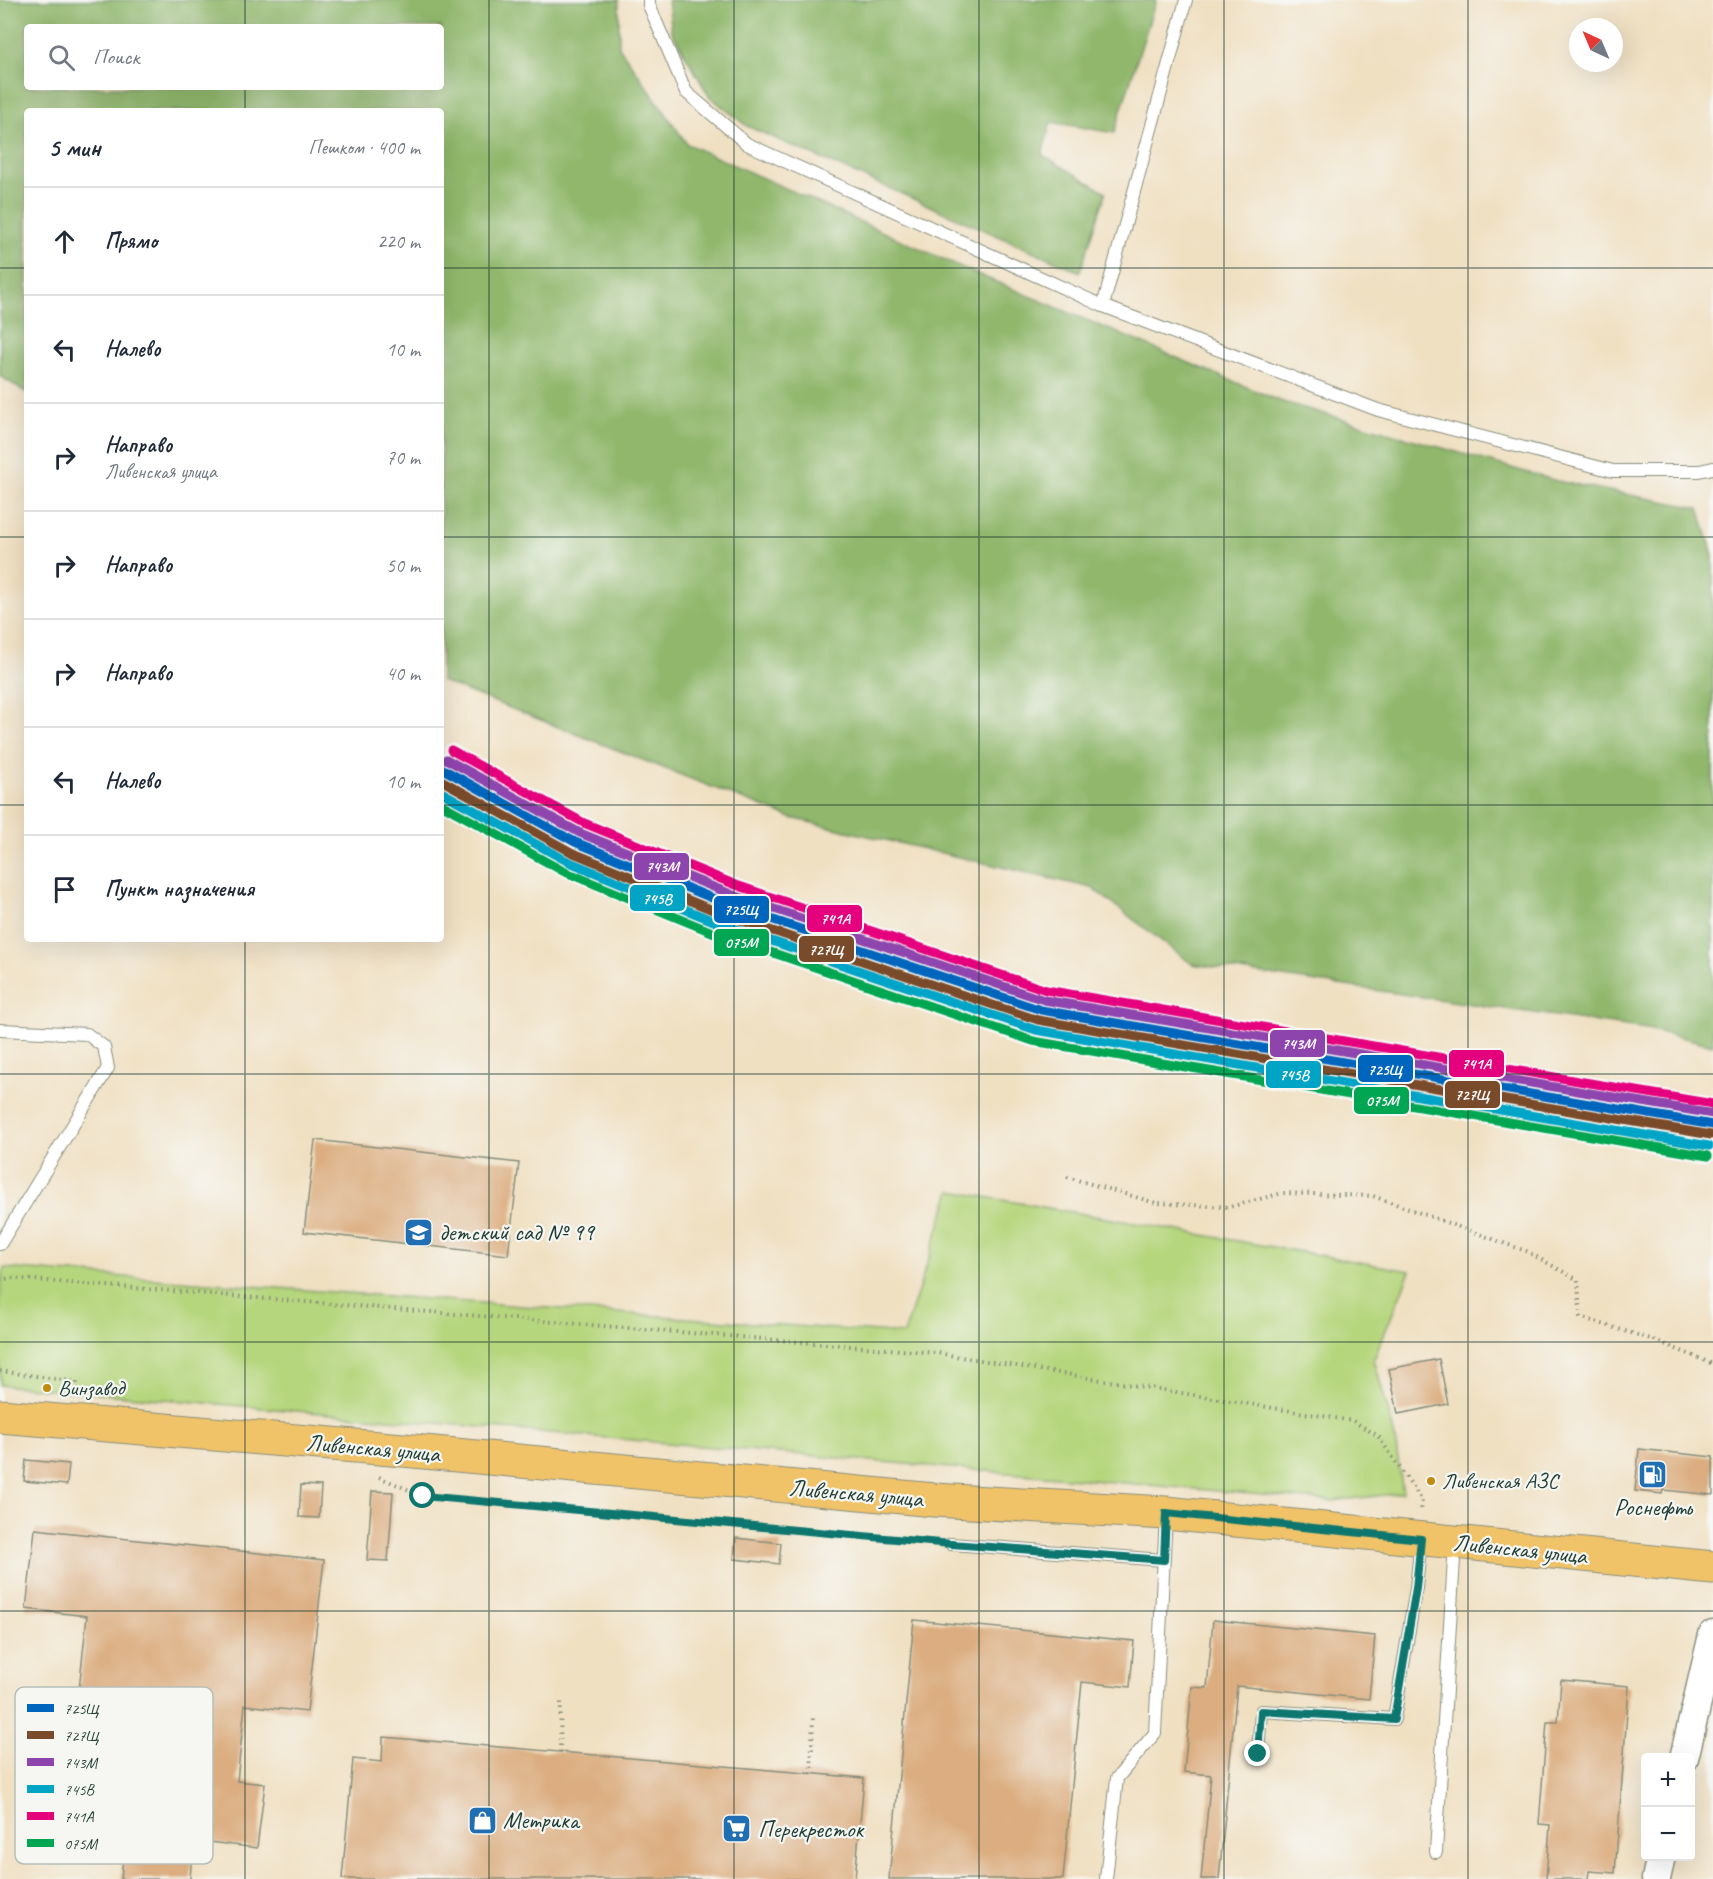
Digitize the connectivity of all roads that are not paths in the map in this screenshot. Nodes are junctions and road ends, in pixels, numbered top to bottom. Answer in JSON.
{"nodes":[{"id":1,"x":649,"y":0,"type":"edge"},
{"id":2,"x":1186,"y":0,"type":"edge"},
{"id":3,"x":1103,"y":306,"type":"junction"},
{"id":4,"x":1713,"y":468,"type":"edge"},
{"id":5,"x":0,"y":1029,"type":"edge"},
{"id":6,"x":0,"y":1244,"type":"edge"},
{"id":7,"x":0,"y":1416,"type":"edge"},
{"id":8,"x":1166,"y":1513,"type":"junction"},
{"id":9,"x":1421,"y":1539,"type":"junction"},
{"id":10,"x":1455,"y":1542,"type":"junction"},
{"id":11,"x":951,"y":1544,"type":"road end"},
{"id":12,"x":1164,"y":1560,"type":"junction"},
{"id":13,"x":1713,"y":1568,"type":"edge"},
{"id":14,"x":1713,"y":1635,"type":"edge"},
{"id":15,"x":1685,"y":1753,"type":"edge"},
{"id":16,"x":1258,"y":1754,"type":"dead end"},
{"id":17,"x":1436,"y":1852,"type":"dead end"},
{"id":18,"x":1660,"y":1861,"type":"edge"},
{"id":19,"x":1106,"y":1879,"type":"edge"},
{"id":20,"x":1656,"y":1879,"type":"edge"}],
"edges":[{"from":1,"to":3,"type":"lane"},
{"from":2,"to":3,"type":"lane"},
{"from":3,"to":4,"type":"lane"},
{"from":5,"to":6,"type":"lane"},
{"from":7,"to":8,"type":"main road","name":"Ливенская улица"},
{"from":8,"to":9,"type":"main road","name":"Ливенская улица"},
{"from":8,"to":12,"type":"lane"},
{"from":9,"to":10,"type":"main road","name":"Ливенская улица"},
{"from":9,"to":16,"type":"lane"},
{"from":10,"to":13,"type":"main road","name":"Ливенская улица"},
{"from":10,"to":17,"type":"lane"},
{"from":11,"to":12,"type":"lane"},
{"from":12,"to":19,"type":"lane"},
{"from":14,"to":15,"type":"street"},
{"from":18,"to":20,"type":"street"}]}
